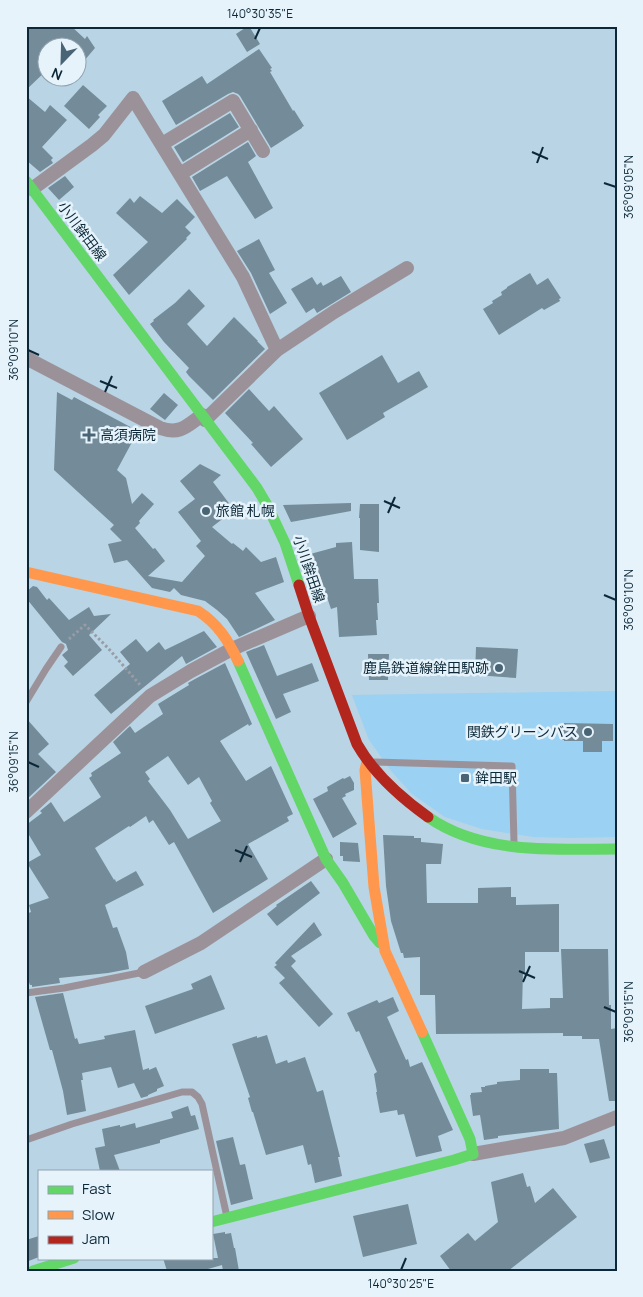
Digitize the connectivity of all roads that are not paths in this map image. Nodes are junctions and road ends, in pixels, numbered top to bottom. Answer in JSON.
{"nodes":[{"id":1,"x":251,"y":130,"type":"junction"},
{"id":2,"x":162,"y":144,"type":"junction"},
{"id":3,"x":263,"y":151,"type":"dead end"},
{"id":4,"x":180,"y":174,"type":"junction"},
{"id":5,"x":29,"y":185,"type":"edge"},
{"id":6,"x":407,"y":268,"type":"dead end"},
{"id":7,"x":277,"y":350,"type":"junction"},
{"id":8,"x":26,"y":358,"type":"edge"},
{"id":9,"x":203,"y":417,"type":"junction"},
{"id":10,"x":26,"y":572,"type":"edge"},
{"id":11,"x":310,"y":616,"type":"junction"},
{"id":12,"x":61,"y":647,"type":"road end"},
{"id":13,"x":232,"y":650,"type":"junction"},
{"id":14,"x":26,"y":702,"type":"edge"},
{"id":15,"x":367,"y":762,"type":"junction"},
{"id":16,"x":26,"y":812,"type":"edge"},
{"id":17,"x":514,"y":846,"type":"junction"},
{"id":18,"x":617,"y":849,"type":"edge"},
{"id":19,"x":326,"y":859,"type":"junction"},
{"id":20,"x":385,"y":951,"type":"junction"},
{"id":21,"x":144,"y":972,"type":"joint"},
{"id":22,"x":26,"y":993,"type":"edge"},
{"id":23,"x":617,"y":1117,"type":"edge"},
{"id":24,"x":26,"y":1140,"type":"edge"},
{"id":25,"x":473,"y":1154,"type":"junction"},
{"id":26,"x":227,"y":1218,"type":"junction"},
{"id":27,"x":212,"y":1222,"type":"edge"},
{"id":28,"x":68,"y":1260,"type":"edge"},
{"id":29,"x":33,"y":1271,"type":"edge"}],
"edges":[{"from":1,"to":2,"type":"street"},
{"from":1,"to":3,"type":"street"},
{"from":1,"to":4,"type":"street"},
{"from":2,"to":4,"type":"street"},
{"from":2,"to":5,"type":"street"},
{"from":4,"to":7,"type":"street"},
{"from":5,"to":9,"type":"street","name":"小川鉾田線"},
{"from":6,"to":7,"type":"street"},
{"from":7,"to":9,"type":"street"},
{"from":8,"to":9,"type":"street"},
{"from":9,"to":11,"type":"street","name":"小川鉾田線"},
{"from":10,"to":13,"type":"street"},
{"from":11,"to":13,"type":"street"},
{"from":11,"to":15,"type":"street","name":"小川鉾田線"},
{"from":12,"to":14,"type":"lane"},
{"from":13,"to":16,"type":"street"},
{"from":13,"to":19,"type":"street"},
{"from":15,"to":17,"type":"street","name":"小川鉾田線"},
{"from":15,"to":17,"type":"lane"},
{"from":15,"to":20,"type":"street"},
{"from":17,"to":18,"type":"street","name":"小川鉾田線"},
{"from":19,"to":20,"type":"street"},
{"from":19,"to":21,"type":"street"},
{"from":20,"to":25,"type":"street"},
{"from":21,"to":22,"type":"lane"},
{"from":23,"to":25,"type":"street"},
{"from":24,"to":26,"type":"lane"},
{"from":25,"to":26,"type":"street"},
{"from":26,"to":27,"type":"street"},
{"from":28,"to":29,"type":"street"}]}
